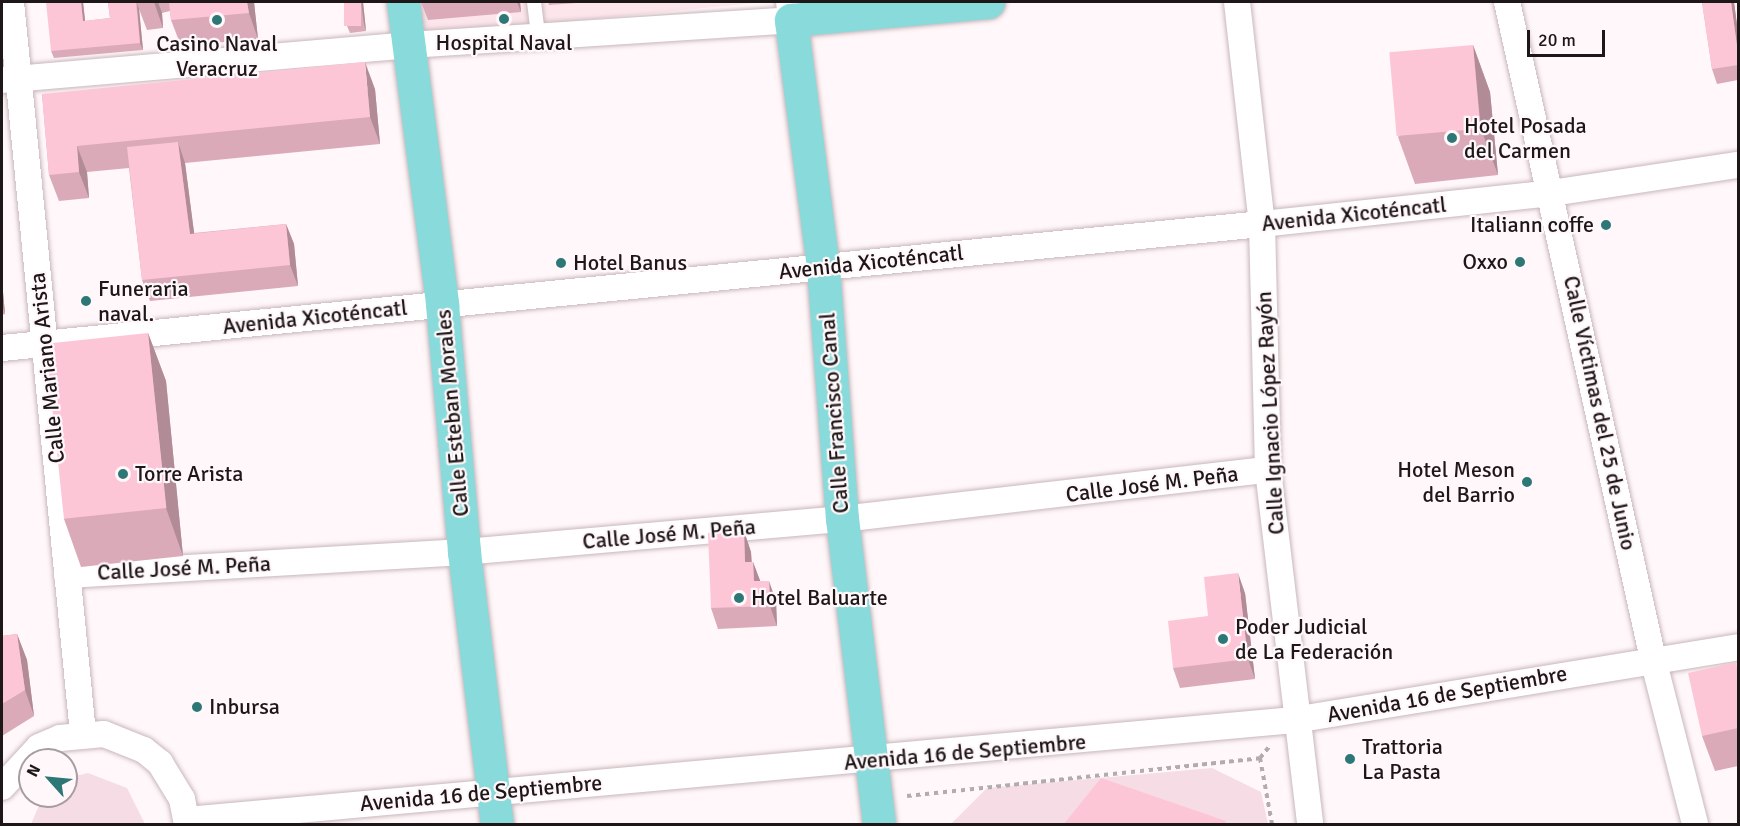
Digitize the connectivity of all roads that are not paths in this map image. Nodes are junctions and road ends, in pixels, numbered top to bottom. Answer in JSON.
{"nodes":[{"id":1,"x":11,"y":2,"type":"edge"},
{"id":2,"x":403,"y":2,"type":"edge"},
{"id":3,"x":534,"y":2,"type":"edge"},
{"id":4,"x":988,"y":2,"type":"edge"},
{"id":5,"x":1237,"y":2,"type":"edge"},
{"id":6,"x":1508,"y":2,"type":"edge"},
{"id":7,"x":790,"y":11,"type":"edge"},
{"id":8,"x":538,"y":36,"type":"junction"},
{"id":9,"x":409,"y":45,"type":"junction"},
{"id":10,"x":10,"y":80,"type":"edge"},
{"id":11,"x":1738,"y":165,"type":"edge"},
{"id":12,"x":1551,"y":193,"type":"junction"},
{"id":13,"x":1262,"y":224,"type":"junction"},
{"id":14,"x":823,"y":267,"type":"junction"},
{"id":15,"x":442,"y":304,"type":"junction"},
{"id":16,"x":45,"y":344,"type":"junction"},
{"id":17,"x":2,"y":348,"type":"edge"},
{"id":18,"x":1269,"y":470,"type":"junction"},
{"id":19,"x":842,"y":519,"type":"junction"},
{"id":20,"x":464,"y":552,"type":"junction"},
{"id":21,"x":67,"y":575,"type":"junction"},
{"id":22,"x":1738,"y":647,"type":"edge"},
{"id":23,"x":1653,"y":659,"type":"junction"},
{"id":24,"x":1294,"y":720,"type":"junction"},
{"id":25,"x":83,"y":734,"type":"junction"},
{"id":26,"x":870,"y":761,"type":"junction"},
{"id":27,"x":2,"y":787,"type":"edge"},
{"id":28,"x":492,"y":791,"type":"junction"},
{"id":29,"x":187,"y":822,"type":"edge"},
{"id":30,"x":497,"y":825,"type":"edge"},
{"id":31,"x":879,"y":825,"type":"edge"},
{"id":32,"x":1310,"y":825,"type":"edge"},
{"id":33,"x":1695,"y":825,"type":"edge"}],
"edges":[{"from":1,"to":10,"type":"street","name":"Calle Mariano Arista"},
{"from":2,"to":9,"type":"main road","name":"Calle Esteban Morales"},
{"from":3,"to":8,"type":"lane"},
{"from":4,"to":7,"type":"main road"},
{"from":5,"to":13,"type":"street","name":"Calle Ignacio López Rayón"},
{"from":6,"to":12,"type":"street","name":"Calle Víctimas del 25 de Junio"},
{"from":7,"to":8,"type":"street"},
{"from":7,"to":14,"type":"main road","name":"Calle Francisco Canal"},
{"from":8,"to":9,"type":"street"},
{"from":9,"to":10,"type":"street"},
{"from":9,"to":15,"type":"main road","name":"Calle Esteban Morales"},
{"from":10,"to":16,"type":"street","name":"Calle Mariano Arista"},
{"from":11,"to":12,"type":"street","name":"Avenida Xicoténcatl"},
{"from":12,"to":13,"type":"street","name":"Avenida Xicoténcatl"},
{"from":12,"to":23,"type":"street","name":"Calle Víctimas del 25 de Junio"},
{"from":13,"to":14,"type":"street","name":"Avenida Xicoténcatl"},
{"from":13,"to":18,"type":"street","name":"Calle Ignacio López Rayón"},
{"from":14,"to":15,"type":"street","name":"Avenida Xicoténcatl"},
{"from":14,"to":19,"type":"main road","name":"Calle Francisco Canal"},
{"from":15,"to":16,"type":"street","name":"Avenida Xicoténcatl"},
{"from":15,"to":20,"type":"main road","name":"Calle Esteban Morales"},
{"from":16,"to":17,"type":"street","name":"Avenida Xicoténcatl"},
{"from":16,"to":21,"type":"street","name":"Calle Mariano Arista"},
{"from":18,"to":19,"type":"street","name":"Calle José M. Peña"},
{"from":18,"to":24,"type":"street","name":"Calle Ignacio López Rayón"},
{"from":19,"to":20,"type":"street","name":"Calle José M. Peña"},
{"from":19,"to":26,"type":"main road","name":"Calle Francisco Canal"},
{"from":20,"to":21,"type":"street","name":"Calle José M. Peña"},
{"from":20,"to":28,"type":"main road","name":"Calle Esteban Morales"},
{"from":21,"to":25,"type":"street","name":"Calle Mariano Arista"},
{"from":22,"to":23,"type":"street","name":"Avenida 16 de Septiembre"},
{"from":23,"to":24,"type":"street","name":"Avenida 16 de Septiembre"},
{"from":23,"to":33,"type":"street","name":"Calle Víctimas del 25 de Junio"},
{"from":24,"to":26,"type":"street","name":"Avenida 16 de Septiembre"},
{"from":24,"to":32,"type":"street","name":"Calle Ignacio López Rayón"},
{"from":25,"to":27,"type":"street"},
{"from":25,"to":29,"type":"street"},
{"from":26,"to":28,"type":"street","name":"Avenida 16 de Septiembre"},
{"from":26,"to":31,"type":"main road","name":"Calle Francisco Canal"},
{"from":28,"to":29,"type":"street","name":"Avenida 16 de Septiembre"},
{"from":28,"to":30,"type":"main road","name":"Calle Esteban Morales"}]}
